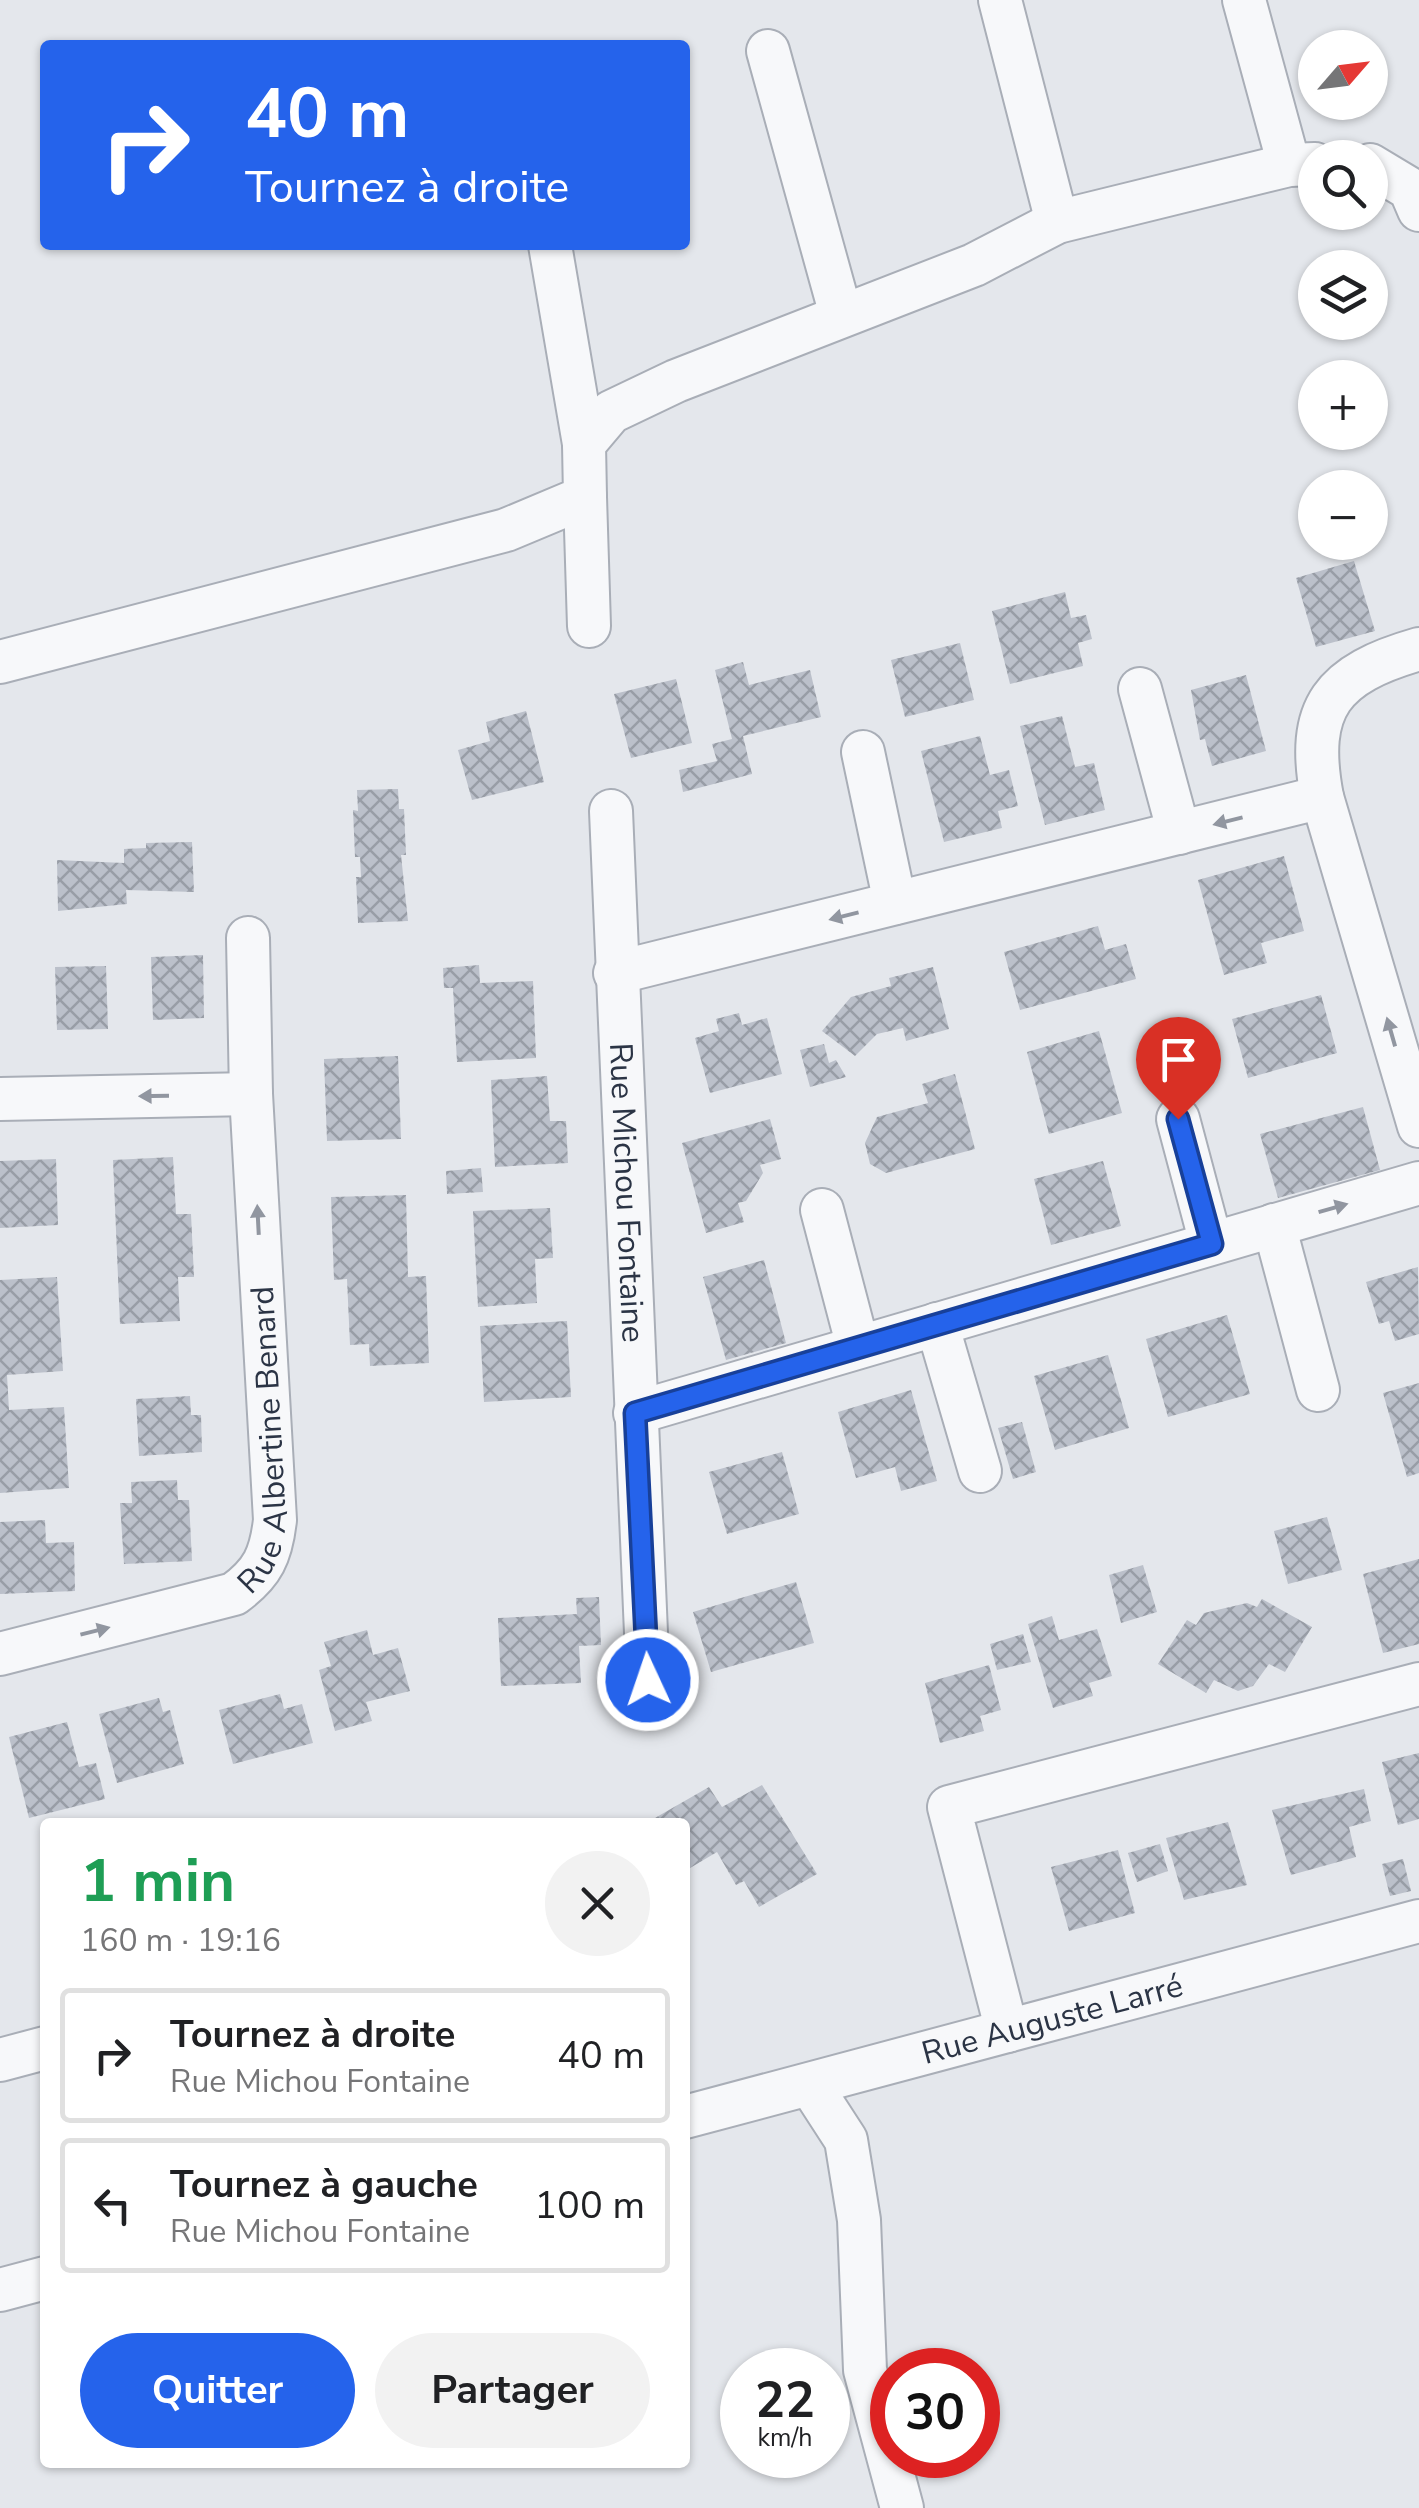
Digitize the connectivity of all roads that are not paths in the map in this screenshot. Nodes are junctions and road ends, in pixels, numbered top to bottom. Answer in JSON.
{"nodes":[{"id":1,"x":1000,"y":0,"type":"edge"},
{"id":2,"x":1244,"y":0,"type":"edge"},
{"id":3,"x":768,"y":51,"type":"dead end"},
{"id":4,"x":1298,"y":153,"type":"edge"},
{"id":5,"x":1298,"y":165,"type":"edge"},
{"id":6,"x":1388,"y":176,"type":"edge"},
{"id":7,"x":1419,"y":210,"type":"edge"},
{"id":8,"x":1057,"y":222,"type":"junction"},
{"id":9,"x":551,"y":250,"type":"edge"},
{"id":10,"x":841,"y":316,"type":"junction"},
{"id":11,"x":584,"y":444,"type":"junction"},
{"id":12,"x":585,"y":497,"type":"junction"},
{"id":13,"x":589,"y":626,"type":"dead end"},
{"id":14,"x":1419,"y":649,"type":"edge"},
{"id":15,"x":0,"y":662,"type":"edge"},
{"id":16,"x":1140,"y":690,"type":"dead end"},
{"id":17,"x":864,"y":752,"type":"dead end"},
{"id":18,"x":1322,"y":797,"type":"junction"},
{"id":19,"x":610,"y":811,"type":"dead end"},
{"id":20,"x":1179,"y":833,"type":"junction"},
{"id":21,"x":895,"y":903,"type":"junction"},
{"id":22,"x":248,"y":938,"type":"dead end"},
{"id":23,"x":615,"y":974,"type":"junction"},
{"id":24,"x":251,"y":1094,"type":"junction"},
{"id":25,"x":0,"y":1099,"type":"edge"},
{"id":26,"x":1178,"y":1119,"type":"dead end"},
{"id":27,"x":1419,"y":1126,"type":"edge"},
{"id":28,"x":1419,"y":1183,"type":"edge"},
{"id":29,"x":822,"y":1210,"type":"dead end"},
{"id":30,"x":1274,"y":1225,"type":"junction"},
{"id":31,"x":1212,"y":1244,"type":"junction"},
{"id":32,"x":938,"y":1324,"type":"junction"},
{"id":33,"x":858,"y":1348,"type":"junction"},
{"id":34,"x":1318,"y":1390,"type":"dead end"},
{"id":35,"x":635,"y":1413,"type":"junction"},
{"id":36,"x":980,"y":1471,"type":"dead end"},
{"id":37,"x":0,"y":1654,"type":"edge"},
{"id":38,"x":648,"y":1680,"type":"dead end"},
{"id":39,"x":1419,"y":1684,"type":"edge"},
{"id":40,"x":1419,"y":1921,"type":"edge"},
{"id":41,"x":1006,"y":2032,"type":"junction"},
{"id":42,"x":40,"y":2049,"type":"edge"},
{"id":43,"x":0,"y":2060,"type":"edge"},
{"id":44,"x":811,"y":2086,"type":"junction"},
{"id":45,"x":690,"y":2116,"type":"edge"},
{"id":46,"x":40,"y":2279,"type":"edge"},
{"id":47,"x":0,"y":2290,"type":"edge"},
{"id":48,"x":902,"y":2508,"type":"edge"}],
"edges":[{"from":1,"to":8,"type":"street"},
{"from":2,"to":4,"type":"street"},
{"from":3,"to":10,"type":"street"},
{"from":5,"to":8,"type":"street"},
{"from":6,"to":7,"type":"street"},
{"from":8,"to":10,"type":"street"},
{"from":9,"to":11,"type":"street"},
{"from":10,"to":11,"type":"street"},
{"from":11,"to":12,"type":"street"},
{"from":12,"to":13,"type":"street"},
{"from":12,"to":15,"type":"street"},
{"from":14,"to":18,"type":"street"},
{"from":16,"to":20,"type":"street"},
{"from":17,"to":21,"type":"street"},
{"from":18,"to":20,"type":"street","one_way":true},
{"from":27,"to":18,"type":"street","one_way":true},
{"from":19,"to":23,"type":"street","name":"Rue Michou Fontaine"},
{"from":20,"to":21,"type":"street"},
{"from":21,"to":23,"type":"street","one_way":true},
{"from":22,"to":24,"type":"street","name":"Rue Albertine Benard"},
{"from":23,"to":35,"type":"street","name":"Rue Michou Fontaine"},
{"from":24,"to":25,"type":"street","one_way":true},
{"from":37,"to":24,"type":"street","name":"Rue Albertine Benard","one_way":true},
{"from":26,"to":31,"type":"street"},
{"from":30,"to":28,"type":"street","one_way":true},
{"from":29,"to":33,"type":"street"},
{"from":30,"to":31,"type":"street"},
{"from":30,"to":34,"type":"street"},
{"from":31,"to":32,"type":"street"},
{"from":32,"to":33,"type":"street"},
{"from":32,"to":36,"type":"street"},
{"from":33,"to":35,"type":"street"},
{"from":35,"to":38,"type":"street","name":"Rue Michou Fontaine"},
{"from":39,"to":41,"type":"street"},
{"from":40,"to":41,"type":"street","name":"Rue Auguste Larré"},
{"from":41,"to":44,"type":"street","name":"Rue Auguste Larré"},
{"from":42,"to":43,"type":"street"},
{"from":44,"to":45,"type":"street","name":"Rue Auguste Larré"},
{"from":44,"to":48,"type":"street"},
{"from":46,"to":47,"type":"street"}]}
